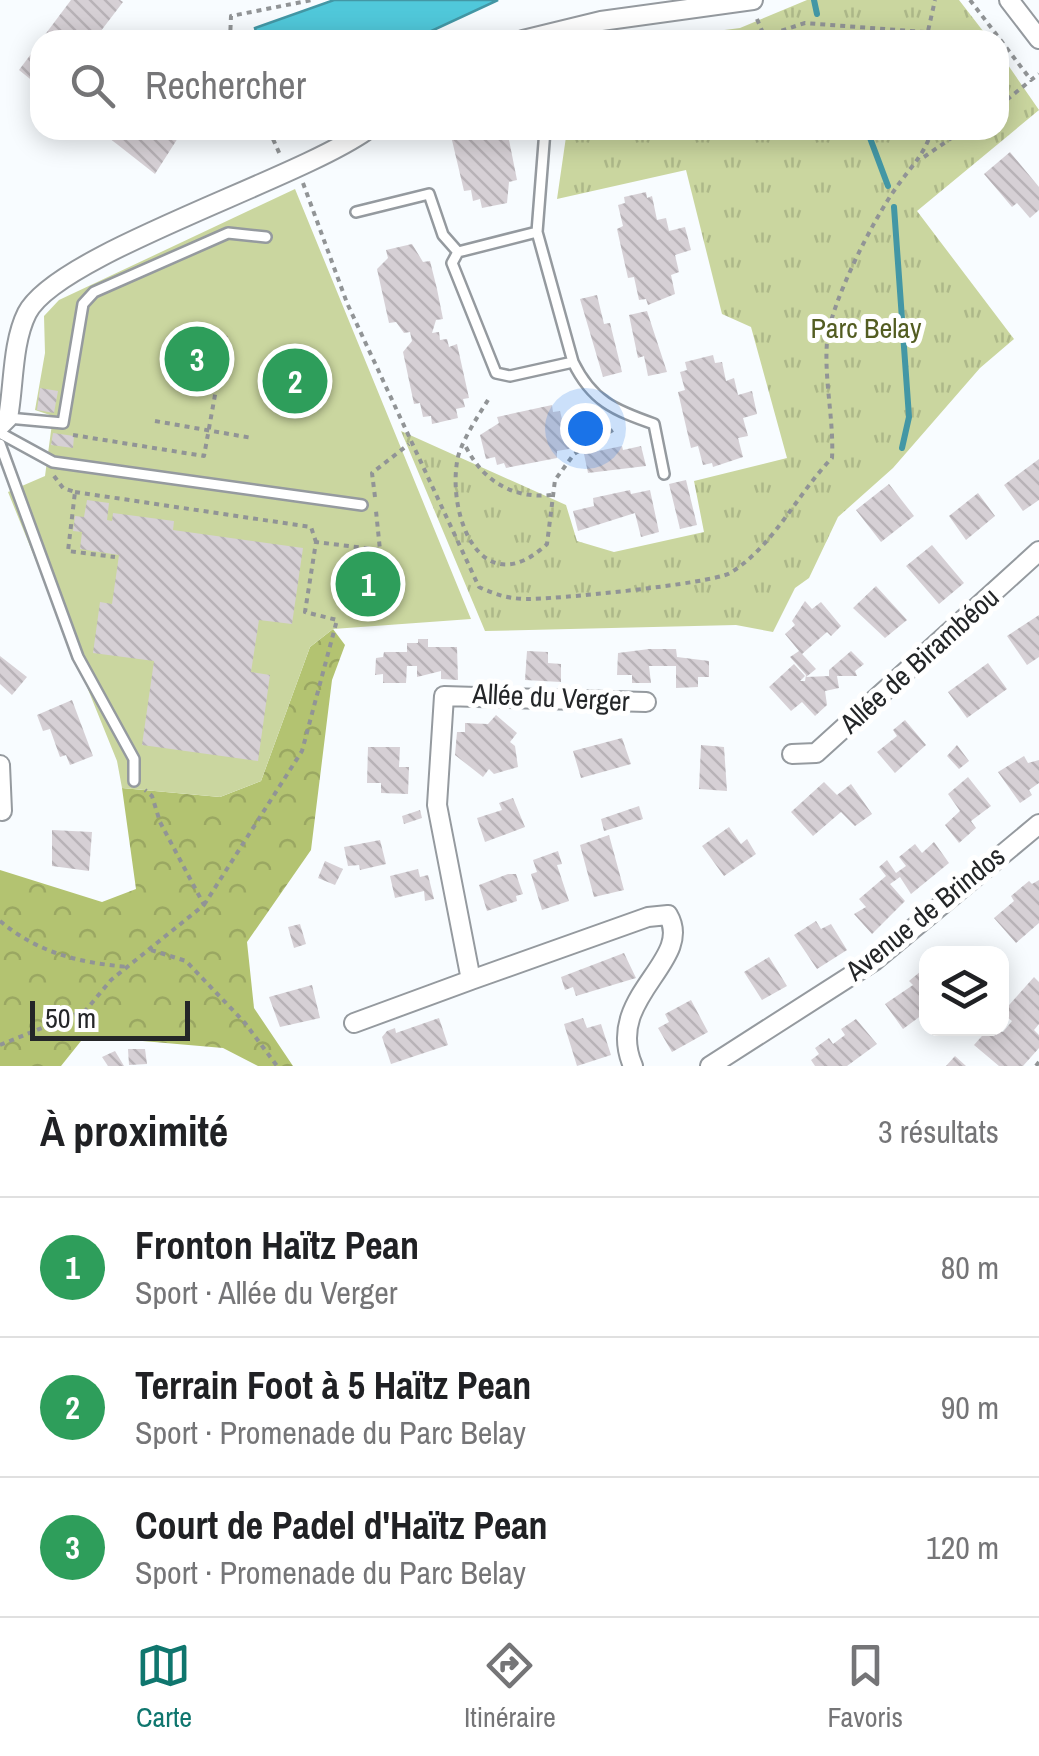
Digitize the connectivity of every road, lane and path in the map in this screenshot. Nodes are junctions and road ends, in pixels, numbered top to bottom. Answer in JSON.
{"nodes":[{"id":1,"x":312,"y":0,"type":"edge"},
{"id":2,"x":752,"y":0,"type":"edge"},
{"id":3,"x":935,"y":0,"type":"edge"},
{"id":4,"x":970,"y":0,"type":"edge"},
{"id":5,"x":1009,"y":0,"type":"edge"},
{"id":6,"x":230,"y":30,"type":"edge"},
{"id":7,"x":580,"y":30,"type":"edge"},
{"id":8,"x":787,"y":30,"type":"edge"},
{"id":9,"x":898,"y":30,"type":"edge"},
{"id":10,"x":926,"y":30,"type":"edge"},
{"id":11,"x":993,"y":30,"type":"edge"},
{"id":12,"x":1039,"y":39,"type":"edge"},
{"id":13,"x":1009,"y":51,"type":"edge"},
{"id":14,"x":1039,"y":74,"type":"edge"},
{"id":15,"x":1031,"y":80,"type":"junction"},
{"id":16,"x":1009,"y":98,"type":"edge"},
{"id":17,"x":274,"y":140,"type":"edge"},
{"id":18,"x":351,"y":140,"type":"edge"},
{"id":19,"x":544,"y":140,"type":"edge"},
{"id":20,"x":948,"y":140,"type":"edge"},
{"id":21,"x":924,"y":156,"type":"dead end"},
{"id":22,"x":283,"y":161,"type":"dead end"},
{"id":23,"x":356,"y":212,"type":"dead end"},
{"id":24,"x":537,"y":232,"type":"junction"},
{"id":25,"x":266,"y":237,"type":"dead end"},
{"id":26,"x":458,"y":252,"type":"junction"},
{"id":27,"x":226,"y":334,"type":"dead end"},
{"id":28,"x":573,"y":362,"type":"junction"},
{"id":29,"x":488,"y":400,"type":"dead end"},
{"id":30,"x":155,"y":421,"type":"dead end"},
{"id":31,"x":63,"y":423,"type":"junction"},
{"id":32,"x":3,"y":426,"type":"edge"},
{"id":33,"x":616,"y":428,"type":"dead end"},
{"id":34,"x":208,"y":431,"type":"junction"},
{"id":35,"x":252,"y":438,"type":"dead end"},
{"id":36,"x":410,"y":443,"type":"dead end"},
{"id":37,"x":0,"y":444,"type":"edge"},
{"id":38,"x":466,"y":447,"type":"junction"},
{"id":39,"x":61,"y":463,"type":"junction"},
{"id":40,"x":664,"y":474,"type":"dead end"},
{"id":41,"x":75,"y":492,"type":"junction"},
{"id":42,"x":552,"y":494,"type":"junction"},
{"id":43,"x":362,"y":505,"type":"dead end"},
{"id":44,"x":316,"y":542,"type":"junction"},
{"id":45,"x":1039,"y":551,"type":"edge"},
{"id":46,"x":115,"y":557,"type":"dead end"},
{"id":47,"x":646,"y":702,"type":"dead end"},
{"id":48,"x":792,"y":754,"type":"dead end"},
{"id":49,"x":0,"y":765,"type":"edge"},
{"id":50,"x":134,"y":781,"type":"joint"},
{"id":51,"x":2,"y":811,"type":"edge"},
{"id":52,"x":1039,"y":824,"type":"edge"},
{"id":53,"x":204,"y":905,"type":"junction"},
{"id":54,"x":0,"y":921,"type":"edge"},
{"id":55,"x":150,"y":950,"type":"junction"},
{"id":56,"x":131,"y":967,"type":"junction"},
{"id":57,"x":471,"y":980,"type":"junction"},
{"id":58,"x":354,"y":1023,"type":"dead end"},
{"id":59,"x":0,"y":1045,"type":"edge"},
{"id":60,"x":277,"y":1066,"type":"edge"},
{"id":61,"x":634,"y":1066,"type":"edge"},
{"id":62,"x":710,"y":1066,"type":"edge"}],
"edges":[{"from":1,"to":6,"type":"path"},
{"from":2,"to":7,"type":"street"},
{"from":3,"to":10,"type":"path"},
{"from":4,"to":11,"type":"path"},
{"from":5,"to":12,"type":"street"},
{"from":8,"to":9,"type":"path"},
{"from":13,"to":15,"type":"path"},
{"from":14,"to":15,"type":"path"},
{"from":15,"to":16,"type":"path"},
{"from":17,"to":22,"type":"path"},
{"from":18,"to":32,"type":"street"},
{"from":19,"to":24,"type":"lane"},
{"from":20,"to":21,"type":"path"},
{"from":23,"to":26,"type":"lane"},
{"from":24,"to":26,"type":"lane"},
{"from":24,"to":28,"type":"lane"},
{"from":25,"to":31,"type":"lane"},
{"from":26,"to":28,"type":"lane"},
{"from":27,"to":34,"type":"path"},
{"from":28,"to":40,"type":"lane"},
{"from":29,"to":38,"type":"path"},
{"from":30,"to":34,"type":"path"},
{"from":31,"to":32,"type":"lane"},
{"from":31,"to":34,"type":"path"},
{"from":32,"to":39,"type":"lane"},
{"from":33,"to":42,"type":"path"},
{"from":34,"to":35,"type":"path"},
{"from":36,"to":44,"type":"path"},
{"from":37,"to":50,"type":"lane"},
{"from":38,"to":42,"type":"path"},
{"from":38,"to":42,"type":"path"},
{"from":39,"to":41,"type":"path"},
{"from":39,"to":43,"type":"lane"},
{"from":41,"to":44,"type":"path"},
{"from":41,"to":46,"type":"path"},
{"from":44,"to":53,"type":"path"},
{"from":45,"to":48,"type":"street","name":"Allée de Birambéou"},
{"from":47,"to":57,"type":"street","name":"Allée du Verger"},
{"from":49,"to":51,"type":"street"},
{"from":50,"to":53,"type":"path"},
{"from":52,"to":62,"type":"street","name":"Avenue de Brindos"},
{"from":53,"to":55,"type":"path"},
{"from":54,"to":56,"type":"path"},
{"from":55,"to":56,"type":"path"},
{"from":55,"to":60,"type":"path"},
{"from":56,"to":59,"type":"path"},
{"from":57,"to":58,"type":"street"},
{"from":57,"to":61,"type":"street"}]}
